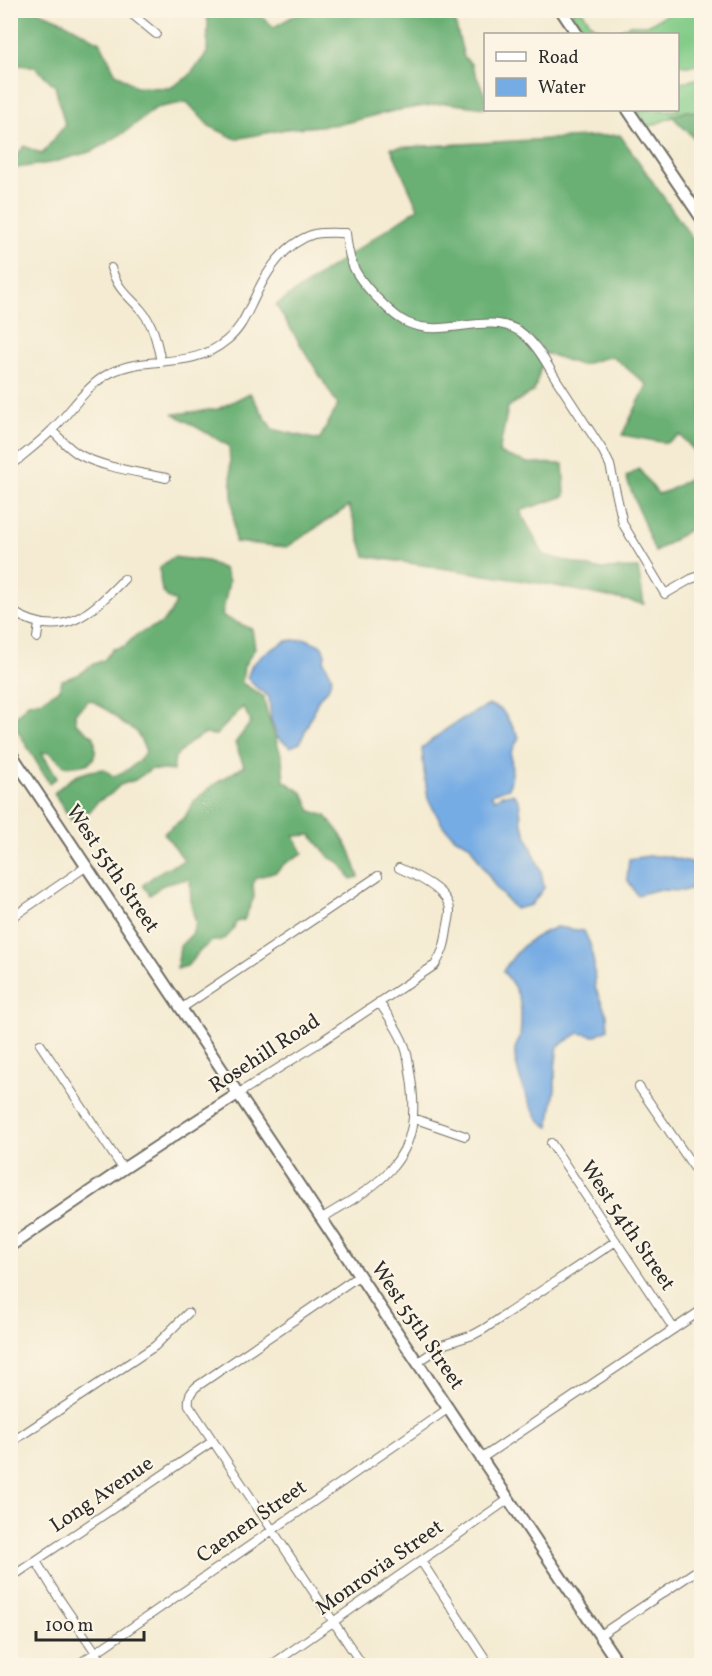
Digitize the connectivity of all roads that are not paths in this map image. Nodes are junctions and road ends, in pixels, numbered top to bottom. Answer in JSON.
{"nodes":[{"id":1,"x":127,"y":10,"type":"edge"},
{"id":2,"x":561,"y":10,"type":"edge"},
{"id":3,"x":577,"y":33,"type":"edge"},
{"id":4,"x":156,"y":34,"type":"dead end"},
{"id":5,"x":629,"y":111,"type":"edge"},
{"id":6,"x":702,"y":219,"type":"edge"},
{"id":7,"x":111,"y":268,"type":"dead end"},
{"id":8,"x":161,"y":362,"type":"junction"},
{"id":9,"x":52,"y":431,"type":"junction"},
{"id":10,"x":10,"y":452,"type":"edge"},
{"id":11,"x":19,"y":459,"type":"junction"},
{"id":12,"x":10,"y":466,"type":"edge"},
{"id":13,"x":165,"y":478,"type":"dead end"},
{"id":14,"x":702,"y":575,"type":"edge"},
{"id":15,"x":124,"y":579,"type":"dead end"},
{"id":16,"x":10,"y":610,"type":"edge"},
{"id":17,"x":39,"y":624,"type":"junction"},
{"id":18,"x":37,"y":638,"type":"dead end"},
{"id":19,"x":10,"y":752,"type":"edge"},
{"id":20,"x":87,"y":866,"type":"junction"},
{"id":21,"x":399,"y":868,"type":"dead end"},
{"id":22,"x":378,"y":876,"type":"dead end"},
{"id":23,"x":10,"y":919,"type":"edge"},
{"id":24,"x":380,"y":1002,"type":"junction"},
{"id":25,"x":182,"y":1008,"type":"junction"},
{"id":26,"x":40,"y":1044,"type":"dead end"},
{"id":27,"x":639,"y":1087,"type":"dead end"},
{"id":28,"x":239,"y":1093,"type":"junction"},
{"id":29,"x":413,"y":1118,"type":"junction"},
{"id":30,"x":465,"y":1136,"type":"dead end"},
{"id":31,"x":551,"y":1143,"type":"dead end"},
{"id":32,"x":123,"y":1169,"type":"junction"},
{"id":33,"x":702,"y":1179,"type":"edge"},
{"id":34,"x":322,"y":1218,"type":"junction"},
{"id":35,"x":616,"y":1241,"type":"junction"},
{"id":36,"x":10,"y":1246,"type":"edge"},
{"id":37,"x":360,"y":1275,"type":"junction"},
{"id":38,"x":702,"y":1310,"type":"edge"},
{"id":39,"x":188,"y":1313,"type":"dead end"},
{"id":40,"x":674,"y":1329,"type":"junction"},
{"id":41,"x":418,"y":1362,"type":"junction"},
{"id":42,"x":449,"y":1408,"type":"junction"},
{"id":43,"x":213,"y":1441,"type":"junction"},
{"id":44,"x":10,"y":1443,"type":"edge"},
{"id":45,"x":482,"y":1458,"type":"junction"},
{"id":46,"x":509,"y":1499,"type":"junction"},
{"id":47,"x":272,"y":1530,"type":"junction"},
{"id":48,"x":36,"y":1561,"type":"junction"},
{"id":49,"x":421,"y":1561,"type":"junction"},
{"id":50,"x":702,"y":1567,"type":"edge"},
{"id":51,"x":10,"y":1578,"type":"edge"},
{"id":52,"x":335,"y":1622,"type":"junction"},
{"id":53,"x":600,"y":1635,"type":"junction"},
{"id":54,"x":96,"y":1652,"type":"junction"},
{"id":55,"x":76,"y":1665,"type":"edge"},
{"id":56,"x":105,"y":1665,"type":"edge"},
{"id":57,"x":270,"y":1665,"type":"edge"},
{"id":58,"x":363,"y":1665,"type":"edge"},
{"id":59,"x":490,"y":1665,"type":"edge"},
{"id":60,"x":620,"y":1665,"type":"edge"}],
"edges":[{"from":1,"to":4,"type":"street"},
{"from":2,"to":3,"type":"street"},
{"from":5,"to":6,"type":"street"},
{"from":7,"to":8,"type":"street"},
{"from":8,"to":9,"type":"street"},
{"from":8,"to":14,"type":"street"},
{"from":9,"to":11,"type":"street"},
{"from":9,"to":13,"type":"street"},
{"from":10,"to":11,"type":"street"},
{"from":11,"to":12,"type":"street"},
{"from":15,"to":17,"type":"street"},
{"from":16,"to":17,"type":"street"},
{"from":17,"to":18,"type":"street"},
{"from":19,"to":20,"type":"street","name":"West 55th Street"},
{"from":20,"to":23,"type":"street"},
{"from":20,"to":25,"type":"street","name":"West 55th Street"},
{"from":21,"to":24,"type":"street","name":"Rosehill Road"},
{"from":22,"to":25,"type":"street"},
{"from":24,"to":28,"type":"street","name":"Rosehill Road"},
{"from":24,"to":29,"type":"street"},
{"from":25,"to":28,"type":"street","name":"West 55th Street"},
{"from":26,"to":32,"type":"street"},
{"from":27,"to":33,"type":"street"},
{"from":28,"to":32,"type":"street","name":"Rosehill Road"},
{"from":28,"to":34,"type":"street","name":"West 55th Street"},
{"from":29,"to":30,"type":"street"},
{"from":29,"to":34,"type":"street"},
{"from":31,"to":35,"type":"street","name":"West 54th Street"},
{"from":32,"to":36,"type":"street","name":"Rosehill Road"},
{"from":34,"to":37,"type":"street","name":"West 55th Street"},
{"from":35,"to":40,"type":"street","name":"West 54th Street"},
{"from":35,"to":41,"type":"street"},
{"from":37,"to":41,"type":"street","name":"West 55th Street"},
{"from":37,"to":43,"type":"street"},
{"from":38,"to":40,"type":"street"},
{"from":39,"to":44,"type":"street"},
{"from":40,"to":45,"type":"street"},
{"from":41,"to":42,"type":"street","name":"West 55th Street"},
{"from":42,"to":45,"type":"street","name":"West 55th Street"},
{"from":42,"to":47,"type":"street","name":"Caenen Street"},
{"from":43,"to":47,"type":"street"},
{"from":43,"to":48,"type":"street","name":"Long Avenue"},
{"from":45,"to":46,"type":"street","name":"West 55th Street"},
{"from":46,"to":49,"type":"street","name":"Monrovia Street"},
{"from":46,"to":53,"type":"street","name":"West 55th Street"},
{"from":47,"to":52,"type":"street"},
{"from":47,"to":54,"type":"street","name":"Caenen Street"},
{"from":48,"to":51,"type":"street","name":"Long Avenue"},
{"from":48,"to":54,"type":"street"},
{"from":49,"to":52,"type":"street","name":"Monrovia Street"},
{"from":49,"to":59,"type":"street"},
{"from":50,"to":53,"type":"street"},
{"from":52,"to":57,"type":"street","name":"Monrovia Street"},
{"from":52,"to":58,"type":"street"},
{"from":53,"to":60,"type":"street","name":"West 55th Street"},
{"from":54,"to":55,"type":"street","name":"Caenen Street"},
{"from":54,"to":56,"type":"street"}]}
